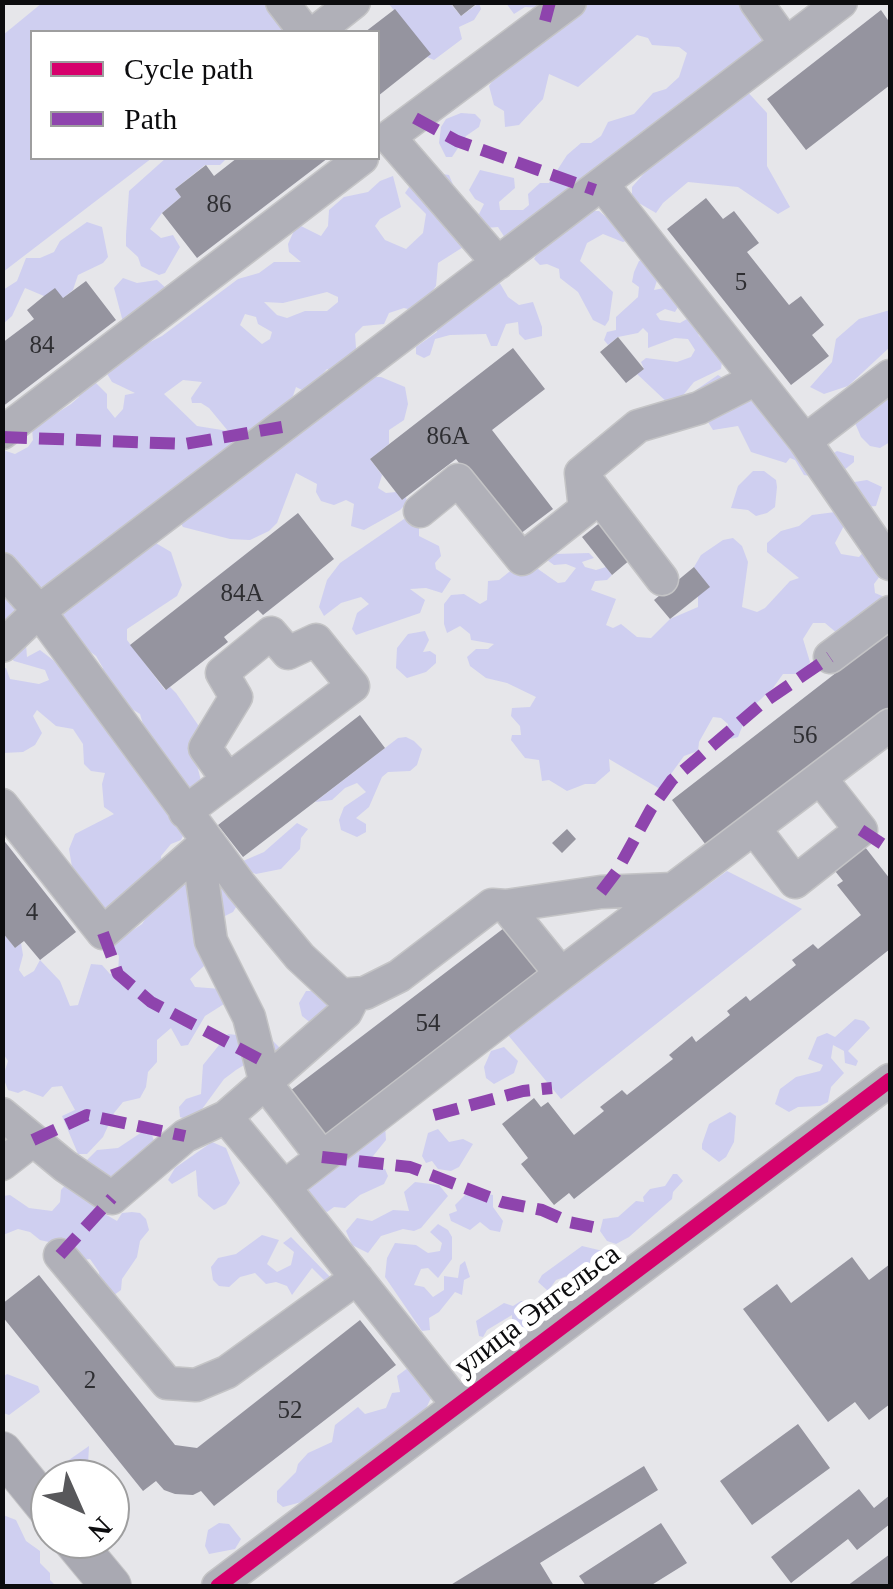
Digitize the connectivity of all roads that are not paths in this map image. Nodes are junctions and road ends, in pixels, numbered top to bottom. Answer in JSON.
{"nodes":[{"id":1,"x":282,"y":2,"type":"edge"},
{"id":2,"x":354,"y":2,"type":"edge"},
{"id":3,"x":570,"y":2,"type":"edge"},
{"id":4,"x":756,"y":2,"type":"edge"},
{"id":5,"x":841,"y":2,"type":"edge"},
{"id":6,"x":303,"y":30,"type":"edge"},
{"id":7,"x":319,"y":30,"type":"edge"},
{"id":8,"x":786,"y":44,"type":"junction"},
{"id":9,"x":381,"y":136,"type":"edge"},
{"id":10,"x":359,"y":160,"type":"edge"},
{"id":11,"x":602,"y":184,"type":"junction"},
{"id":12,"x":498,"y":263,"type":"junction"},
{"id":13,"x":890,"y":376,"type":"edge"},
{"id":14,"x":756,"y":379,"type":"junction"},
{"id":15,"x":2,"y":433,"type":"edge"},
{"id":16,"x":805,"y":441,"type":"junction"},
{"id":17,"x":581,"y":473,"type":"junction"},
{"id":18,"x":420,"y":511,"type":"dead end"},
{"id":19,"x":890,"y":564,"type":"edge"},
{"id":20,"x":2,"y":568,"type":"edge"},
{"id":21,"x":662,"y":579,"type":"dead end"},
{"id":22,"x":40,"y":612,"type":"junction"},
{"id":23,"x":890,"y":612,"type":"edge"},
{"id":24,"x":2,"y":646,"type":"edge"},
{"id":25,"x":830,"y":658,"type":"dead end"},
{"id":26,"x":890,"y":725,"type":"edge"},
{"id":27,"x":820,"y":778,"type":"junction"},
{"id":28,"x":228,"y":780,"type":"junction"},
{"id":29,"x":2,"y":805,"type":"edge"},
{"id":30,"x":185,"y":812,"type":"junction"},
{"id":31,"x":754,"y":828,"type":"junction"},
{"id":32,"x":206,"y":842,"type":"junction"},
{"id":33,"x":673,"y":889,"type":"junction"},
{"id":34,"x":506,"y":906,"type":"junction"},
{"id":35,"x":560,"y":974,"type":"junction"},
{"id":36,"x":355,"y":994,"type":"junction"},
{"id":37,"x":890,"y":1080,"type":"edge"},
{"id":38,"x":266,"y":1084,"type":"junction"},
{"id":39,"x":2,"y":1114,"type":"edge"},
{"id":40,"x":226,"y":1117,"type":"junction"},
{"id":41,"x":34,"y":1140,"type":"junction"},
{"id":42,"x":322,"y":1158,"type":"junction"},
{"id":43,"x":2,"y":1164,"type":"edge"},
{"id":44,"x":284,"y":1186,"type":"junction"},
{"id":45,"x":60,"y":1255,"type":"dead end"},
{"id":46,"x":357,"y":1278,"type":"junction"},
{"id":47,"x":458,"y":1405,"type":"junction"},
{"id":48,"x":2,"y":1452,"type":"edge"},
{"id":49,"x":30,"y":1486,"type":"edge"},
{"id":50,"x":89,"y":1559,"type":"edge"},
{"id":51,"x":111,"y":1586,"type":"edge"},
{"id":52,"x":218,"y":1586,"type":"edge"}],
"edges":[{"from":1,"to":6,"type":"street"},
{"from":2,"to":7,"type":"street"},
{"from":3,"to":9,"type":"street"},
{"from":4,"to":8,"type":"street"},
{"from":5,"to":8,"type":"street"},
{"from":8,"to":11,"type":"street"},
{"from":9,"to":12,"type":"street"},
{"from":10,"to":15,"type":"street"},
{"from":11,"to":12,"type":"street"},
{"from":11,"to":14,"type":"street"},
{"from":12,"to":22,"type":"street"},
{"from":13,"to":16,"type":"street"},
{"from":14,"to":16,"type":"street"},
{"from":14,"to":17,"type":"street"},
{"from":16,"to":19,"type":"street"},
{"from":17,"to":18,"type":"street"},
{"from":17,"to":21,"type":"street"},
{"from":20,"to":22,"type":"street"},
{"from":22,"to":24,"type":"street"},
{"from":22,"to":30,"type":"street"},
{"from":23,"to":25,"type":"street"},
{"from":26,"to":27,"type":"street"},
{"from":27,"to":31,"type":"street"},
{"from":27,"to":31,"type":"street"},
{"from":28,"to":28,"type":"street"},
{"from":28,"to":30,"type":"street"},
{"from":29,"to":32,"type":"street"},
{"from":30,"to":32,"type":"street"},
{"from":31,"to":33,"type":"street"},
{"from":32,"to":36,"type":"street"},
{"from":32,"to":38,"type":"street"},
{"from":33,"to":34,"type":"street"},
{"from":33,"to":35,"type":"street"},
{"from":34,"to":35,"type":"street"},
{"from":34,"to":36,"type":"street"},
{"from":35,"to":42,"type":"street"},
{"from":36,"to":38,"type":"street"},
{"from":37,"to":47,"type":"street","name":"улица Энгельса"},
{"from":38,"to":40,"type":"street"},
{"from":38,"to":42,"type":"street"},
{"from":39,"to":41,"type":"street"},
{"from":40,"to":41,"type":"street"},
{"from":40,"to":44,"type":"street"},
{"from":41,"to":43,"type":"street"},
{"from":42,"to":44,"type":"street"},
{"from":44,"to":46,"type":"street"},
{"from":45,"to":46,"type":"street"},
{"from":46,"to":47,"type":"street"},
{"from":47,"to":52,"type":"street","name":"улица Энгельса"},
{"from":48,"to":49,"type":"main road"},
{"from":50,"to":51,"type":"main road"}]}
